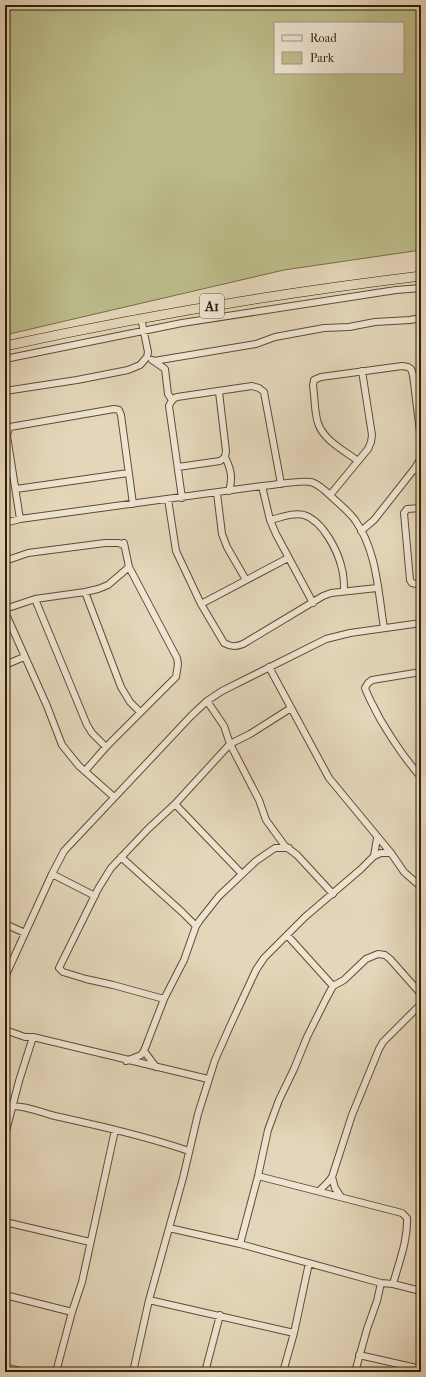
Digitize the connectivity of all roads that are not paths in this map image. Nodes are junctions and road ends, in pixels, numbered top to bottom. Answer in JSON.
{"nodes":[{"id":1,"x":421,"y":276,"type":"edge"},
{"id":2,"x":421,"y":288,"type":"edge"},
{"id":3,"x":141,"y":318,"type":"junction"},
{"id":4,"x":421,"y":318,"type":"edge"},
{"id":5,"x":143,"y":330,"type":"junction"},
{"id":6,"x":5,"y":346,"type":"edge"},
{"id":7,"x":147,"y":357,"type":"junction"},
{"id":8,"x":5,"y":359,"type":"edge"},
{"id":9,"x":154,"y":361,"type":"junction"},
{"id":10,"x":362,"y":371,"type":"junction"},
{"id":11,"x":5,"y":391,"type":"edge"},
{"id":12,"x":218,"y":392,"type":"junction"},
{"id":13,"x":172,"y":400,"type":"junction"},
{"id":14,"x":421,"y":440,"type":"edge"},
{"id":15,"x":225,"y":457,"type":"junction"},
{"id":16,"x":421,"y":458,"type":"edge"},
{"id":17,"x":358,"y":461,"type":"junction"},
{"id":18,"x":178,"y":467,"type":"junction"},
{"id":19,"x":415,"y":468,"type":"junction"},
{"id":20,"x":128,"y":473,"type":"junction"},
{"id":21,"x":421,"y":474,"type":"edge"},
{"id":22,"x":280,"y":484,"type":"junction"},
{"id":23,"x":262,"y":486,"type":"junction"},
{"id":24,"x":16,"y":488,"type":"junction"},
{"id":25,"x":229,"y":491,"type":"junction"},
{"id":26,"x":217,"y":493,"type":"junction"},
{"id":27,"x":330,"y":495,"type":"junction"},
{"id":28,"x":182,"y":498,"type":"junction"},
{"id":29,"x":168,"y":499,"type":"junction"},
{"id":30,"x":133,"y":504,"type":"junction"},
{"id":31,"x":421,"y":508,"type":"edge"},
{"id":32,"x":20,"y":519,"type":"junction"},
{"id":33,"x":270,"y":520,"type":"junction"},
{"id":34,"x":5,"y":523,"type":"edge"},
{"id":35,"x":361,"y":531,"type":"junction"},
{"id":36,"x":288,"y":558,"type":"junction"},
{"id":37,"x":5,"y":561,"type":"edge"},
{"id":38,"x":129,"y":567,"type":"junction"},
{"id":39,"x":246,"y":580,"type":"junction"},
{"id":40,"x":421,"y":585,"type":"edge"},
{"id":41,"x":377,"y":588,"type":"junction"},
{"id":42,"x":344,"y":591,"type":"junction"},
{"id":43,"x":85,"y":592,"type":"junction"},
{"id":44,"x":35,"y":600,"type":"junction"},
{"id":45,"x":313,"y":602,"type":"junction"},
{"id":46,"x":201,"y":604,"type":"junction"},
{"id":47,"x":5,"y":609,"type":"edge"},
{"id":48,"x":5,"y":612,"type":"edge"},
{"id":49,"x":421,"y":622,"type":"edge"},
{"id":50,"x":384,"y":628,"type":"junction"},
{"id":51,"x":24,"y":657,"type":"junction"},
{"id":52,"x":5,"y":665,"type":"edge"},
{"id":53,"x":269,"y":668,"type":"junction"},
{"id":54,"x":421,"y":672,"type":"edge"},
{"id":55,"x":207,"y":701,"type":"junction"},
{"id":56,"x":291,"y":708,"type":"junction"},
{"id":57,"x":140,"y":712,"type":"junction"},
{"id":58,"x":230,"y":744,"type":"junction"},
{"id":59,"x":106,"y":747,"type":"junction"},
{"id":60,"x":85,"y":771,"type":"junction"},
{"id":61,"x":421,"y":777,"type":"edge"},
{"id":62,"x":114,"y":797,"type":"junction"},
{"id":63,"x":175,"y":804,"type":"junction"},
{"id":64,"x":278,"y":835,"type":"junction"},
{"id":65,"x":377,"y":838,"type":"junction"},
{"id":66,"x":275,"y":848,"type":"junction"},
{"id":67,"x":289,"y":848,"type":"junction"},
{"id":68,"x":391,"y":853,"type":"junction"},
{"id":69,"x":374,"y":856,"type":"junction"},
{"id":70,"x":122,"y":857,"type":"junction"},
{"id":71,"x":52,"y":874,"type":"junction"},
{"id":72,"x":242,"y":874,"type":"junction"},
{"id":73,"x":421,"y":887,"type":"edge"},
{"id":74,"x":333,"y":894,"type":"junction"},
{"id":75,"x":95,"y":896,"type":"junction"},
{"id":76,"x":5,"y":924,"type":"edge"},
{"id":77,"x":196,"y":926,"type":"junction"},
{"id":78,"x":25,"y":933,"type":"junction"},
{"id":79,"x":287,"y":935,"type":"junction"},
{"id":80,"x":5,"y":977,"type":"edge"},
{"id":81,"x":333,"y":986,"type":"junction"},
{"id":82,"x":421,"y":994,"type":"edge"},
{"id":83,"x":164,"y":999,"type":"junction"},
{"id":84,"x":421,"y":1004,"type":"edge"},
{"id":85,"x":5,"y":1030,"type":"edge"},
{"id":86,"x":33,"y":1037,"type":"junction"},
{"id":87,"x":144,"y":1051,"type":"junction"},
{"id":88,"x":126,"y":1061,"type":"junction"},
{"id":89,"x":156,"y":1067,"type":"junction"},
{"id":90,"x":208,"y":1080,"type":"junction"},
{"id":91,"x":13,"y":1106,"type":"junction"},
{"id":92,"x":115,"y":1130,"type":"junction"},
{"id":93,"x":5,"y":1135,"type":"edge"},
{"id":94,"x":190,"y":1151,"type":"junction"},
{"id":95,"x":258,"y":1176,"type":"junction"},
{"id":96,"x":332,"y":1177,"type":"junction"},
{"id":97,"x":320,"y":1191,"type":"junction"},
{"id":98,"x":341,"y":1197,"type":"junction"},
{"id":99,"x":5,"y":1222,"type":"edge"},
{"id":100,"x":169,"y":1228,"type":"junction"},
{"id":101,"x":90,"y":1242,"type":"junction"},
{"id":102,"x":240,"y":1244,"type":"junction"},
{"id":103,"x":309,"y":1264,"type":"junction"},
{"id":104,"x":381,"y":1283,"type":"junction"},
{"id":105,"x":393,"y":1284,"type":"junction"},
{"id":106,"x":421,"y":1291,"type":"edge"},
{"id":107,"x":5,"y":1295,"type":"edge"},
{"id":108,"x":149,"y":1300,"type":"junction"},
{"id":109,"x":72,"y":1312,"type":"junction"},
{"id":110,"x":220,"y":1316,"type":"junction"},
{"id":111,"x":294,"y":1333,"type":"junction"},
{"id":112,"x":359,"y":1355,"type":"junction"},
{"id":113,"x":5,"y":1367,"type":"edge"},
{"id":114,"x":421,"y":1369,"type":"edge"},
{"id":115,"x":24,"y":1372,"type":"edge"},
{"id":116,"x":56,"y":1372,"type":"edge"},
{"id":117,"x":133,"y":1372,"type":"edge"},
{"id":118,"x":205,"y":1372,"type":"edge"},
{"id":119,"x":283,"y":1372,"type":"edge"},
{"id":120,"x":355,"y":1372,"type":"edge"}],
"edges":[{"from":1,"to":3,"type":"highway","number":"A1"},
{"from":2,"to":5,"type":"street"},
{"from":3,"to":5,"type":"street"},
{"from":3,"to":6,"type":"highway","number":"A1"},
{"from":4,"to":9,"type":"street"},
{"from":5,"to":7,"type":"street"},
{"from":5,"to":8,"type":"street"},
{"from":7,"to":9,"type":"street"},
{"from":7,"to":11,"type":"street"},
{"from":9,"to":13,"type":"street"},
{"from":10,"to":14,"type":"street"},
{"from":10,"to":17,"type":"street"},
{"from":10,"to":17,"type":"street"},
{"from":12,"to":13,"type":"street"},
{"from":12,"to":15,"type":"street"},
{"from":12,"to":22,"type":"street"},
{"from":13,"to":18,"type":"street"},
{"from":15,"to":18,"type":"street"},
{"from":15,"to":25,"type":"street"},
{"from":16,"to":19,"type":"street"},
{"from":17,"to":27,"type":"street"},
{"from":18,"to":28,"type":"street"},
{"from":19,"to":21,"type":"street"},
{"from":19,"to":35,"type":"street"},
{"from":20,"to":24,"type":"street"},
{"from":20,"to":24,"type":"street"},
{"from":20,"to":30,"type":"street"},
{"from":22,"to":23,"type":"street"},
{"from":22,"to":27,"type":"street"},
{"from":23,"to":25,"type":"street"},
{"from":23,"to":33,"type":"street"},
{"from":24,"to":32,"type":"street"},
{"from":25,"to":26,"type":"street"},
{"from":26,"to":28,"type":"street"},
{"from":26,"to":39,"type":"street"},
{"from":27,"to":35,"type":"street"},
{"from":28,"to":29,"type":"street"},
{"from":29,"to":30,"type":"street"},
{"from":29,"to":46,"type":"street"},
{"from":30,"to":32,"type":"street"},
{"from":31,"to":40,"type":"street"},
{"from":32,"to":34,"type":"street"},
{"from":33,"to":36,"type":"street"},
{"from":33,"to":42,"type":"street"},
{"from":35,"to":41,"type":"street"},
{"from":36,"to":39,"type":"street"},
{"from":36,"to":45,"type":"street"},
{"from":37,"to":38,"type":"street"},
{"from":38,"to":43,"type":"street"},
{"from":38,"to":57,"type":"street"},
{"from":39,"to":46,"type":"street"},
{"from":41,"to":42,"type":"street"},
{"from":41,"to":50,"type":"street"},
{"from":42,"to":45,"type":"street"},
{"from":43,"to":44,"type":"street"},
{"from":43,"to":57,"type":"street"},
{"from":44,"to":47,"type":"street"},
{"from":44,"to":59,"type":"street"},
{"from":45,"to":46,"type":"street"},
{"from":48,"to":51,"type":"street"},
{"from":49,"to":50,"type":"street"},
{"from":50,"to":53,"type":"street"},
{"from":51,"to":52,"type":"street"},
{"from":51,"to":60,"type":"street"},
{"from":53,"to":55,"type":"street"},
{"from":53,"to":56,"type":"street"},
{"from":54,"to":61,"type":"street"},
{"from":55,"to":58,"type":"street"},
{"from":55,"to":62,"type":"street"},
{"from":56,"to":58,"type":"street"},
{"from":56,"to":65,"type":"street"},
{"from":57,"to":59,"type":"street"},
{"from":58,"to":63,"type":"street"},
{"from":58,"to":64,"type":"street"},
{"from":59,"to":60,"type":"street"},
{"from":60,"to":62,"type":"street"},
{"from":62,"to":71,"type":"street"},
{"from":63,"to":70,"type":"street"},
{"from":63,"to":72,"type":"street"},
{"from":64,"to":66,"type":"street"},
{"from":64,"to":67,"type":"street"},
{"from":65,"to":68,"type":"street"},
{"from":65,"to":69,"type":"street"},
{"from":66,"to":67,"type":"street"},
{"from":66,"to":72,"type":"street"},
{"from":67,"to":74,"type":"street"},
{"from":68,"to":69,"type":"street"},
{"from":68,"to":73,"type":"street"},
{"from":69,"to":74,"type":"street"},
{"from":70,"to":75,"type":"street"},
{"from":70,"to":77,"type":"street"},
{"from":71,"to":75,"type":"street"},
{"from":71,"to":78,"type":"street"},
{"from":72,"to":77,"type":"street"},
{"from":74,"to":79,"type":"street"},
{"from":75,"to":83,"type":"street"},
{"from":76,"to":78,"type":"street"},
{"from":77,"to":83,"type":"street"},
{"from":78,"to":80,"type":"street"},
{"from":79,"to":81,"type":"street"},
{"from":79,"to":90,"type":"street"},
{"from":81,"to":82,"type":"street"},
{"from":81,"to":95,"type":"street"},
{"from":83,"to":87,"type":"street"},
{"from":84,"to":96,"type":"street"},
{"from":85,"to":86,"type":"street"},
{"from":86,"to":88,"type":"street"},
{"from":86,"to":91,"type":"street"},
{"from":87,"to":88,"type":"street"},
{"from":87,"to":89,"type":"street"},
{"from":88,"to":89,"type":"street"},
{"from":89,"to":90,"type":"street"},
{"from":90,"to":94,"type":"street"},
{"from":91,"to":92,"type":"street"},
{"from":91,"to":93,"type":"street"},
{"from":92,"to":94,"type":"street"},
{"from":92,"to":101,"type":"street"},
{"from":94,"to":100,"type":"street"},
{"from":95,"to":97,"type":"street"},
{"from":95,"to":102,"type":"street"},
{"from":96,"to":97,"type":"street"},
{"from":96,"to":98,"type":"street"},
{"from":97,"to":98,"type":"street"},
{"from":98,"to":105,"type":"street"},
{"from":99,"to":101,"type":"street"},
{"from":100,"to":102,"type":"street"},
{"from":100,"to":108,"type":"street"},
{"from":101,"to":109,"type":"street"},
{"from":102,"to":103,"type":"street"},
{"from":103,"to":104,"type":"street"},
{"from":103,"to":111,"type":"street"},
{"from":104,"to":105,"type":"street"},
{"from":104,"to":112,"type":"street"},
{"from":105,"to":106,"type":"street"},
{"from":107,"to":109,"type":"street"},
{"from":108,"to":110,"type":"street"},
{"from":108,"to":117,"type":"street"},
{"from":109,"to":116,"type":"street"},
{"from":110,"to":111,"type":"street"},
{"from":110,"to":118,"type":"street"},
{"from":111,"to":119,"type":"street"},
{"from":112,"to":114,"type":"street"},
{"from":112,"to":120,"type":"street"},
{"from":113,"to":115,"type":"street"}]}
